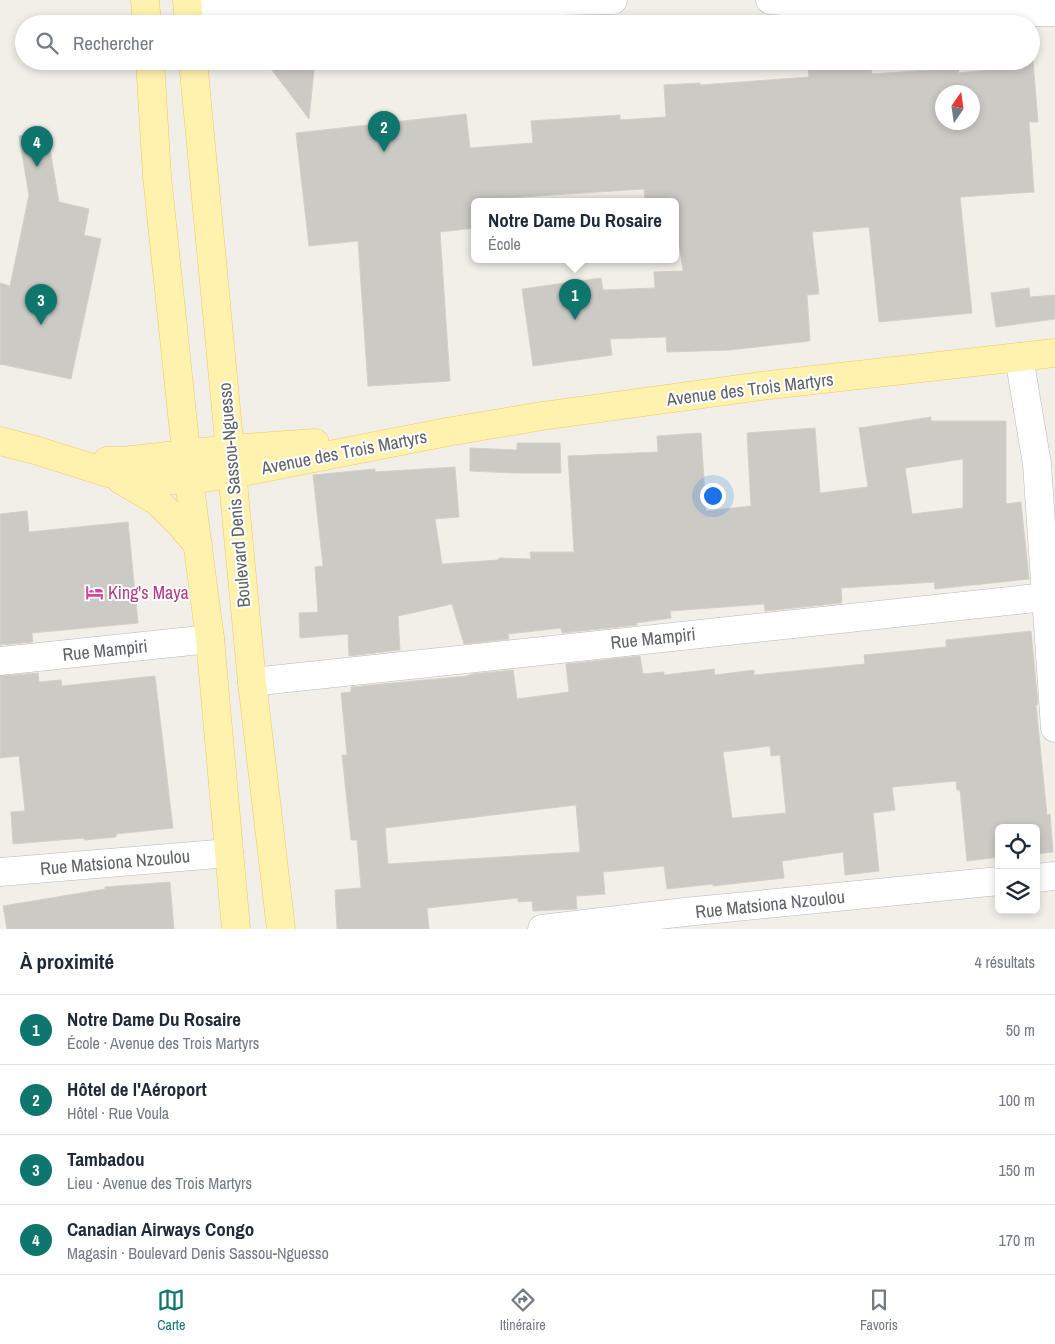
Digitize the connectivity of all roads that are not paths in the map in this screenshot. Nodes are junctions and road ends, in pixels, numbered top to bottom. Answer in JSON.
{"nodes":[{"id":1,"x":145,"y":0,"type":"edge"},
{"id":2,"x":613,"y":0,"type":"edge"},
{"id":3,"x":770,"y":0,"type":"edge"},
{"id":4,"x":188,"y":11,"type":"edge"},
{"id":5,"x":1055,"y":12,"type":"edge"},
{"id":6,"x":146,"y":15,"type":"edge"},
{"id":7,"x":151,"y":70,"type":"edge"},
{"id":8,"x":194,"y":70,"type":"edge"},
{"id":9,"x":1055,"y":353,"type":"edge"},
{"id":10,"x":1020,"y":356,"type":"junction"},
{"id":11,"x":0,"y":441,"type":"edge"},
{"id":12,"x":64,"y":460,"type":"junction"},
{"id":13,"x":231,"y":462,"type":"junction"},
{"id":14,"x":188,"y":467,"type":"junction"},
{"id":15,"x":108,"y":473,"type":"junction"},
{"id":16,"x":198,"y":545,"type":"junction"},
{"id":17,"x":1050,"y":597,"type":"edge"},
{"id":18,"x":210,"y":639,"type":"junction"},
{"id":19,"x":0,"y":661,"type":"edge"},
{"id":20,"x":252,"y":682,"type":"junction"},
{"id":21,"x":1055,"y":728,"type":"edge"},
{"id":22,"x":229,"y":853,"type":"junction"},
{"id":23,"x":0,"y":872,"type":"edge"},
{"id":24,"x":1055,"y":876,"type":"edge"},
{"id":25,"x":1040,"y":878,"type":"edge"},
{"id":26,"x":995,"y":882,"type":"edge"},
{"id":27,"x":236,"y":929,"type":"edge"},
{"id":28,"x":281,"y":929,"type":"edge"},
{"id":29,"x":542,"y":929,"type":"edge"}],
"edges":[{"from":1,"to":6,"type":"main road"},
{"from":2,"to":4,"type":"street"},
{"from":3,"to":5,"type":"street"},
{"from":7,"to":14,"type":"main road"},
{"from":8,"to":13,"type":"main road","name":"Boulevard Denis Sassou-Nguesso"},
{"from":9,"to":10,"type":"main road","name":"Avenue des Trois Martyrs"},
{"from":10,"to":13,"type":"main road","name":"Avenue des Trois Martyrs"},
{"from":10,"to":17,"type":"street"},
{"from":11,"to":12,"type":"main road","name":"Avenue des Trois Martyrs"},
{"from":12,"to":14,"type":"main road","name":"Avenue des Trois Martyrs"},
{"from":12,"to":15,"type":"main road","name":"Avenue des Trois Martyrs"},
{"from":13,"to":14,"type":"main road","name":"Avenue des Trois Martyrs"},
{"from":13,"to":20,"type":"main road","name":"Boulevard Denis Sassou-Nguesso"},
{"from":14,"to":15,"type":"main road","name":"Avenue des Trois Martyrs"},
{"from":14,"to":16,"type":"main road"},
{"from":15,"to":16,"type":"main road"},
{"from":16,"to":18,"type":"main road"},
{"from":17,"to":20,"type":"street","name":"Rue Mampiri"},
{"from":17,"to":21,"type":"street"},
{"from":18,"to":19,"type":"street","name":"Rue Mampiri"},
{"from":18,"to":22,"type":"main road"},
{"from":20,"to":28,"type":"main road","name":"Boulevard Denis Sassou-Nguesso"},
{"from":22,"to":23,"type":"street","name":"Rue Matsiona Nzoulou"},
{"from":22,"to":27,"type":"main road"},
{"from":24,"to":25,"type":"street"},
{"from":26,"to":29,"type":"street","name":"Rue Matsiona Nzoulou"}]}
